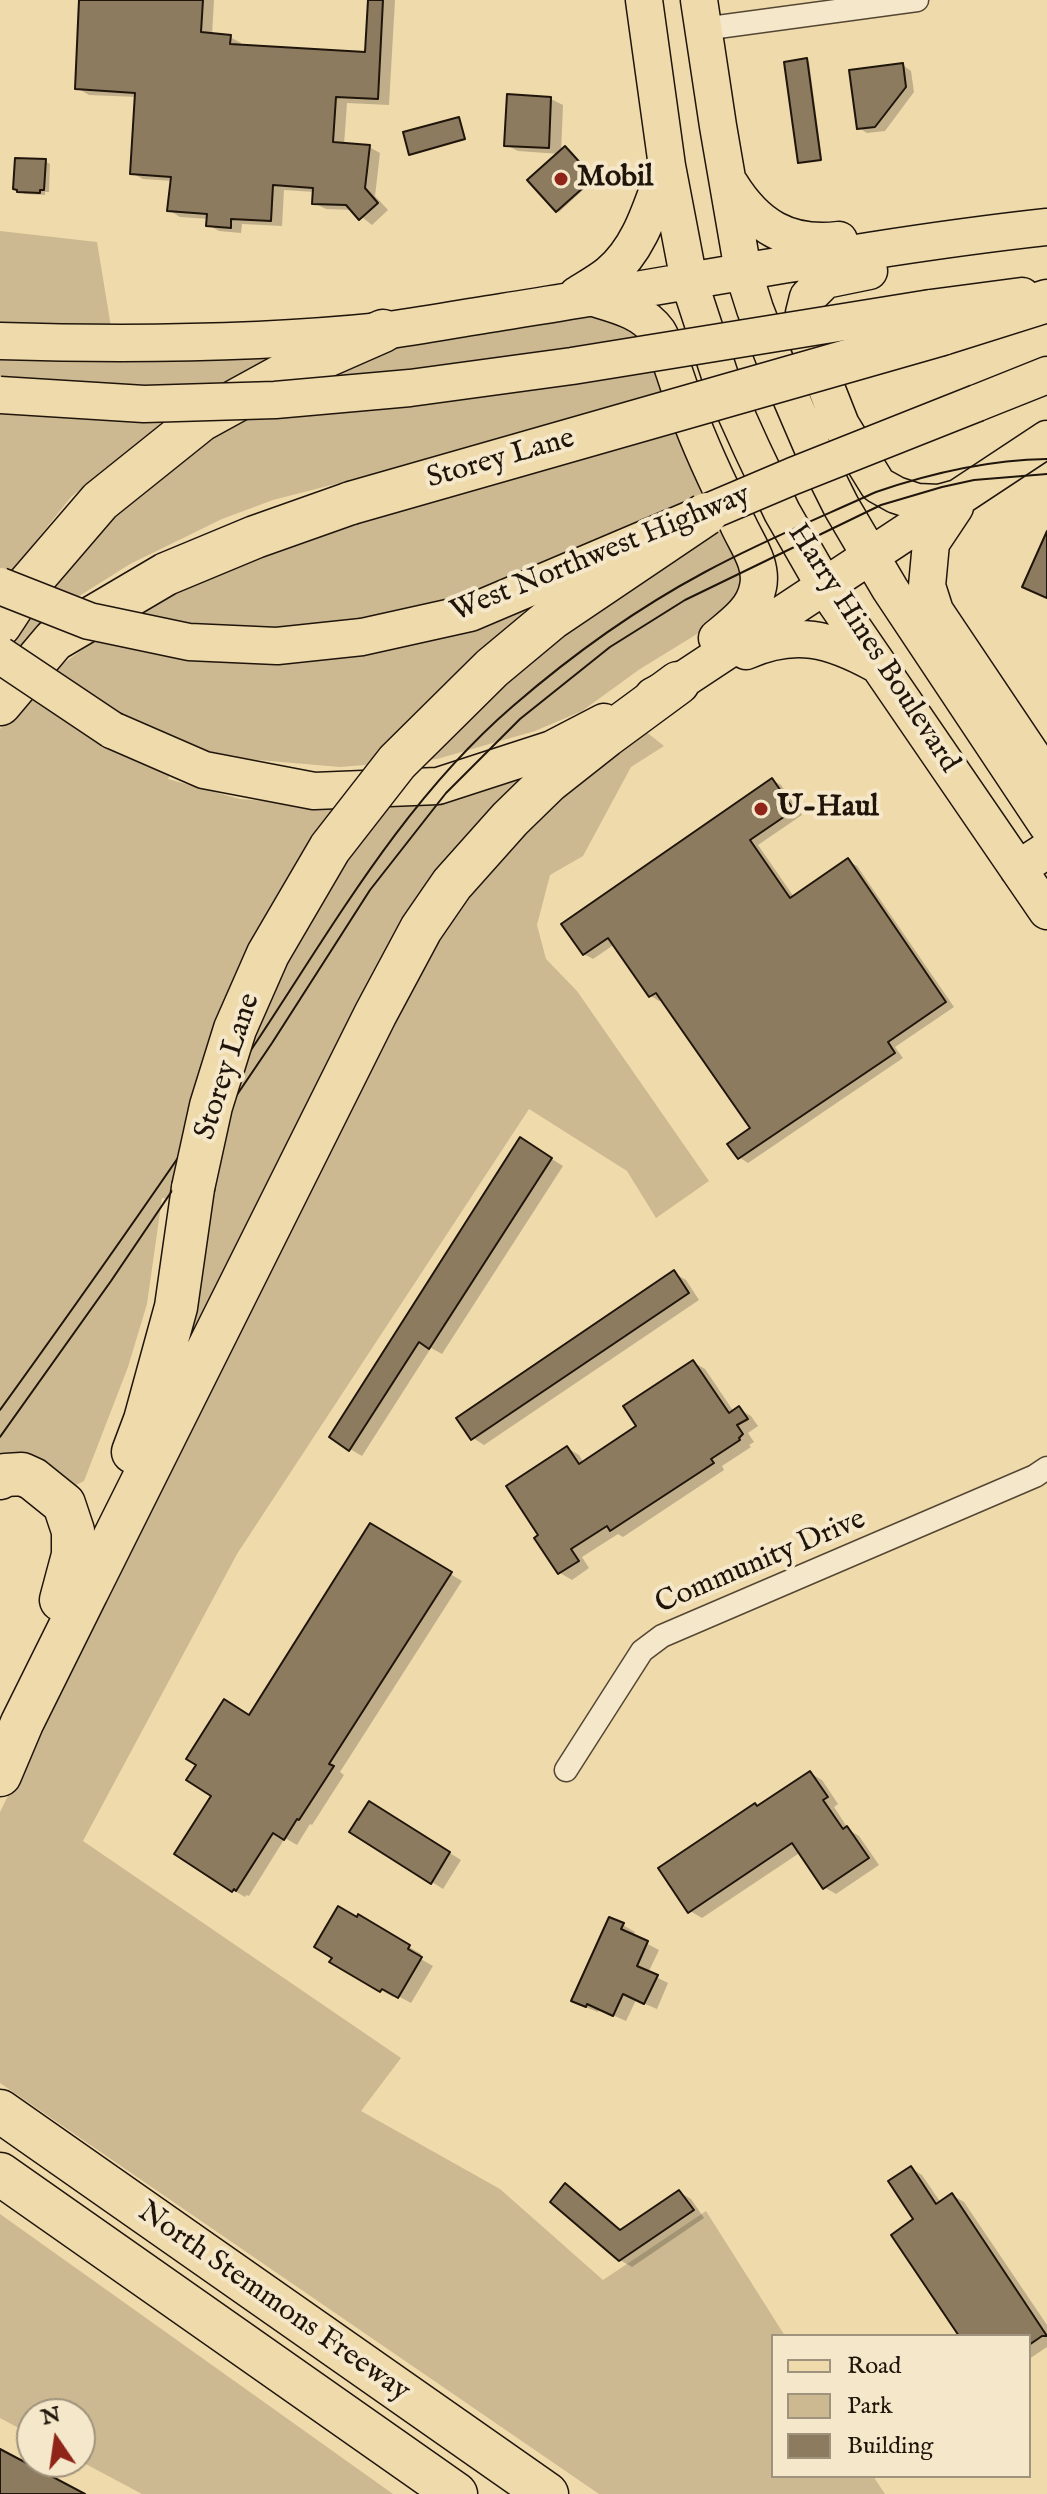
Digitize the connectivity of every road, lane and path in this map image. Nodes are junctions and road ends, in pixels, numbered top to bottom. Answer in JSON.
{"nodes":[{"id":1,"x":644,"y":0,"type":"edge"},
{"id":2,"x":665,"y":0,"type":"edge"},
{"id":3,"x":917,"y":0,"type":"edge"},
{"id":4,"x":701,"y":15,"type":"edge"},
{"id":5,"x":667,"y":166,"type":"junction"},
{"id":6,"x":727,"y":179,"type":"junction"},
{"id":7,"x":1047,"y":211,"type":"edge"},
{"id":8,"x":1047,"y":227,"type":"edge"},
{"id":9,"x":1047,"y":237,"type":"edge"},
{"id":10,"x":743,"y":271,"type":"junction"},
{"id":11,"x":689,"y":281,"type":"junction"},
{"id":12,"x":1047,"y":292,"type":"edge"},
{"id":13,"x":580,"y":299,"type":"junction"},
{"id":14,"x":1047,"y":301,"type":"edge"},
{"id":15,"x":936,"y":321,"type":"junction"},
{"id":16,"x":383,"y":331,"type":"junction"},
{"id":17,"x":0,"y":341,"type":"edge"},
{"id":18,"x":1047,"y":375,"type":"edge"},
{"id":19,"x":0,"y":395,"type":"edge"},
{"id":20,"x":1047,"y":439,"type":"edge"},
{"id":21,"x":963,"y":495,"type":"junction"},
{"id":22,"x":706,"y":514,"type":"junction"},
{"id":23,"x":871,"y":557,"type":"junction"},
{"id":24,"x":0,"y":586,"type":"edge"},
{"id":25,"x":825,"y":587,"type":"junction"},
{"id":26,"x":0,"y":625,"type":"edge"},
{"id":27,"x":0,"y":655,"type":"edge"},
{"id":28,"x":879,"y":666,"type":"junction"},
{"id":29,"x":684,"y":679,"type":"junction"},
{"id":30,"x":0,"y":704,"type":"edge"},
{"id":31,"x":621,"y":713,"type":"junction"},
{"id":32,"x":1047,"y":778,"type":"edge"},
{"id":33,"x":1047,"y":825,"type":"edge"},
{"id":34,"x":1033,"y":859,"type":"edge"},
{"id":35,"x":1047,"y":911,"type":"edge"},
{"id":36,"x":1043,"y":1473,"type":"edge"},
{"id":37,"x":0,"y":1478,"type":"edge"},
{"id":38,"x":87,"y":1592,"type":"junction"},
{"id":39,"x":22,"y":1723,"type":"junction"},
{"id":40,"x":566,"y":1770,"type":"dead end"},
{"id":41,"x":0,"y":1775,"type":"edge"},
{"id":42,"x":0,"y":2111,"type":"edge"},
{"id":43,"x":0,"y":2174,"type":"edge"},
{"id":44,"x":456,"y":2494,"type":"edge"},
{"id":45,"x":547,"y":2494,"type":"edge"}],
"edges":[{"from":1,"to":5,"type":"main road","name":"Harry Hines Boulevard"},
{"from":2,"to":4,"type":"main road"},
{"from":3,"to":4,"type":"street"},
{"from":4,"to":6,"type":"main road","name":"Harry Hines Boulevard"},
{"from":5,"to":11,"type":"main road","name":"Harry Hines Boulevard"},
{"from":5,"to":13,"type":"main road"},
{"from":6,"to":7,"type":"main road"},
{"from":6,"to":10,"type":"main road","name":"Harry Hines Boulevard"},
{"from":8,"to":10,"type":"main road"},
{"from":9,"to":21,"type":"main road"},
{"from":10,"to":11,"type":"main road"},
{"from":10,"to":23,"type":"main road","name":"Harry Hines Boulevard"},
{"from":11,"to":13,"type":"main road"},
{"from":11,"to":25,"type":"main road","name":"Harry Hines Boulevard"},
{"from":12,"to":15,"type":"main road"},
{"from":13,"to":16,"type":"main road"},
{"from":13,"to":31,"type":"main road"},
{"from":14,"to":15,"type":"highway","name":"Storey Lane"},
{"from":15,"to":19,"type":"main road","bridge":true},
{"from":15,"to":30,"type":"highway","name":"Storey Lane","bridge":true},
{"from":16,"to":17,"type":"main road"},
{"from":16,"to":26,"type":"highway"},
{"from":18,"to":22,"type":"main road","name":"West Northwest Highway","bridge":true},
{"from":20,"to":21,"type":"main road"},
{"from":21,"to":23,"type":"main road"},
{"from":21,"to":32,"type":"main road"},
{"from":22,"to":24,"type":"main road","name":"West Northwest Highway","bridge":true},
{"from":22,"to":38,"type":"highway","name":"Storey Lane","bridge":true},
{"from":23,"to":25,"type":"main road"},
{"from":23,"to":33,"type":"main road","name":"Harry Hines Boulevard"},
{"from":25,"to":28,"type":"main road","name":"Harry Hines Boulevard"},
{"from":25,"to":29,"type":"main road"},
{"from":27,"to":31,"type":"main road","bridge":true},
{"from":28,"to":29,"type":"main road"},
{"from":28,"to":34,"type":"main road","name":"Harry Hines Boulevard"},
{"from":29,"to":31,"type":"main road"},
{"from":29,"to":38,"type":"highway"},
{"from":34,"to":35,"type":"main road","name":"Harry Hines Boulevard"},
{"from":36,"to":40,"type":"street","name":"Community Drive"},
{"from":37,"to":39,"type":"highway"},
{"from":38,"to":39,"type":"highway","name":"Storey Lane"},
{"from":39,"to":41,"type":"highway","name":"Storey Lane"},
{"from":42,"to":45,"type":"highway","name":"North Stemmons Freeway"},
{"from":43,"to":44,"type":"highway","name":"North Stemmons Freeway"}]}
